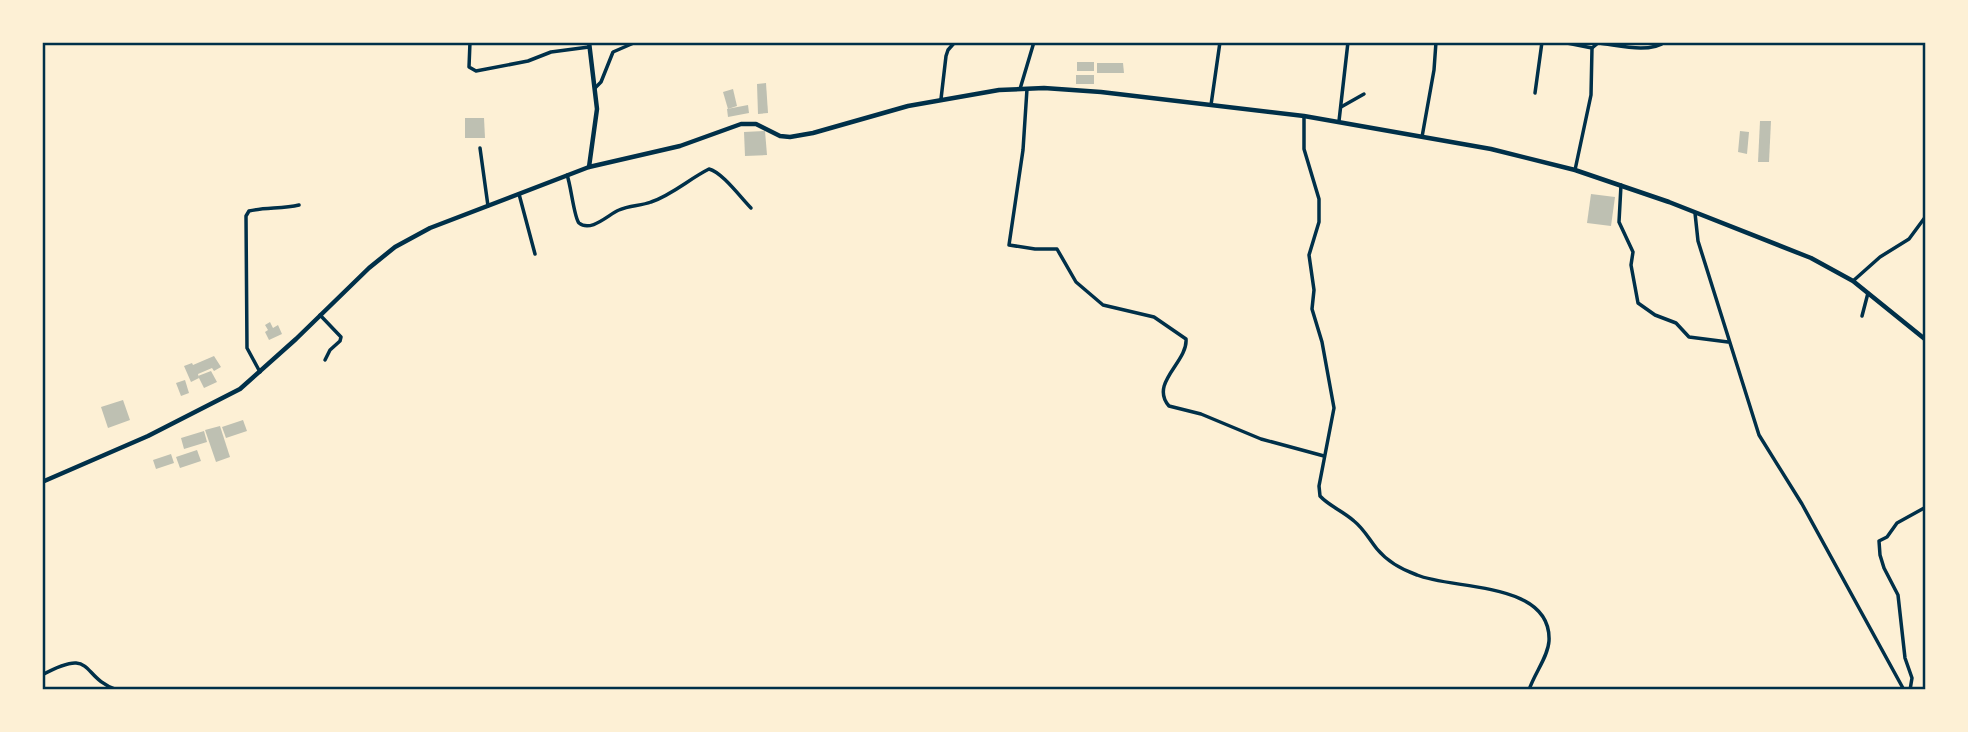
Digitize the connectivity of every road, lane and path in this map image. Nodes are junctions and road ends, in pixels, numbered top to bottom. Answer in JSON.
{"nodes":[{"id":1,"x":470,"y":42,"type":"edge"},
{"id":2,"x":636,"y":42,"type":"edge"},
{"id":3,"x":955,"y":42,"type":"edge"},
{"id":4,"x":1034,"y":42,"type":"edge"},
{"id":5,"x":1220,"y":42,"type":"edge"},
{"id":6,"x":1348,"y":42,"type":"edge"},
{"id":7,"x":1436,"y":42,"type":"edge"},
{"id":8,"x":1542,"y":42,"type":"edge"},
{"id":9,"x":1562,"y":42,"type":"edge"},
{"id":10,"x":1665,"y":42,"type":"edge"},
{"id":11,"x":589,"y":44,"type":"edge"},
{"id":12,"x":1592,"y":48,"type":"junction"},
{"id":13,"x":595,"y":88,"type":"junction"},
{"id":14,"x":1020,"y":89,"type":"junction"},
{"id":15,"x":1027,"y":89,"type":"junction"},
{"id":16,"x":1535,"y":93,"type":"dead end"},
{"id":17,"x":1364,"y":94,"type":"dead end"},
{"id":18,"x":941,"y":99,"type":"junction"},
{"id":19,"x":1211,"y":105,"type":"junction"},
{"id":20,"x":1340,"y":107,"type":"junction"},
{"id":21,"x":1304,"y":116,"type":"junction"},
{"id":22,"x":1339,"y":121,"type":"junction"},
{"id":23,"x":1422,"y":137,"type":"junction"},
{"id":24,"x":480,"y":148,"type":"dead end"},
{"id":25,"x":589,"y":167,"type":"junction"},
{"id":26,"x":1575,"y":170,"type":"junction"},
{"id":27,"x":567,"y":175,"type":"junction"},
{"id":28,"x":1621,"y":185,"type":"junction"},
{"id":29,"x":519,"y":194,"type":"junction"},
{"id":30,"x":299,"y":205,"type":"dead end"},
{"id":31,"x":488,"y":206,"type":"junction"},
{"id":32,"x":751,"y":208,"type":"dead end"},
{"id":33,"x":1695,"y":213,"type":"junction"},
{"id":34,"x":1926,"y":216,"type":"edge"},
{"id":35,"x":535,"y":254,"type":"dead end"},
{"id":36,"x":1853,"y":281,"type":"junction"},
{"id":37,"x":1868,"y":293,"type":"junction"},
{"id":38,"x":320,"y":315,"type":"junction"},
{"id":39,"x":1862,"y":316,"type":"dead end"},
{"id":40,"x":1926,"y":340,"type":"edge"},
{"id":41,"x":1728,"y":342,"type":"junction"},
{"id":42,"x":325,"y":360,"type":"dead end"},
{"id":43,"x":260,"y":372,"type":"junction"},
{"id":44,"x":1325,"y":456,"type":"junction"},
{"id":45,"x":42,"y":482,"type":"edge"},
{"id":46,"x":1926,"y":507,"type":"edge"},
{"id":47,"x":42,"y":675,"type":"edge"},
{"id":48,"x":117,"y":690,"type":"edge"},
{"id":49,"x":1529,"y":690,"type":"edge"},
{"id":50,"x":1904,"y":690,"type":"edge"},
{"id":51,"x":1910,"y":690,"type":"edge"}],
"edges":[{"from":1,"to":11,"type":"street"},
{"from":2,"to":13,"type":"street"},
{"from":3,"to":18,"type":"street"},
{"from":4,"to":14,"type":"street"},
{"from":5,"to":19,"type":"street"},
{"from":6,"to":20,"type":"street"},
{"from":7,"to":23,"type":"street"},
{"from":8,"to":16,"type":"street"},
{"from":9,"to":12,"type":"street"},
{"from":10,"to":12,"type":"street"},
{"from":11,"to":13,"type":"street"},
{"from":12,"to":26,"type":"street"},
{"from":13,"to":25,"type":"street"},
{"from":14,"to":15,"type":"street"},
{"from":14,"to":18,"type":"street"},
{"from":15,"to":19,"type":"street"},
{"from":15,"to":44,"type":"street"},
{"from":17,"to":20,"type":"street"},
{"from":18,"to":25,"type":"street"},
{"from":19,"to":21,"type":"street"},
{"from":20,"to":22,"type":"street"},
{"from":21,"to":22,"type":"street"},
{"from":21,"to":44,"type":"street"},
{"from":22,"to":23,"type":"street"},
{"from":23,"to":26,"type":"street"},
{"from":24,"to":31,"type":"street"},
{"from":25,"to":27,"type":"street"},
{"from":26,"to":28,"type":"street"},
{"from":27,"to":29,"type":"street"},
{"from":27,"to":32,"type":"street"},
{"from":28,"to":33,"type":"street"},
{"from":28,"to":41,"type":"street"},
{"from":29,"to":31,"type":"street"},
{"from":29,"to":35,"type":"street"},
{"from":30,"to":43,"type":"street"},
{"from":31,"to":38,"type":"street"},
{"from":33,"to":36,"type":"street"},
{"from":33,"to":41,"type":"street"},
{"from":34,"to":36,"type":"street"},
{"from":36,"to":37,"type":"street"},
{"from":37,"to":39,"type":"street"},
{"from":37,"to":40,"type":"street"},
{"from":38,"to":42,"type":"street"},
{"from":38,"to":43,"type":"street"},
{"from":41,"to":50,"type":"street"},
{"from":43,"to":45,"type":"street"},
{"from":44,"to":49,"type":"street"},
{"from":46,"to":51,"type":"street"},
{"from":47,"to":48,"type":"street"}]}
